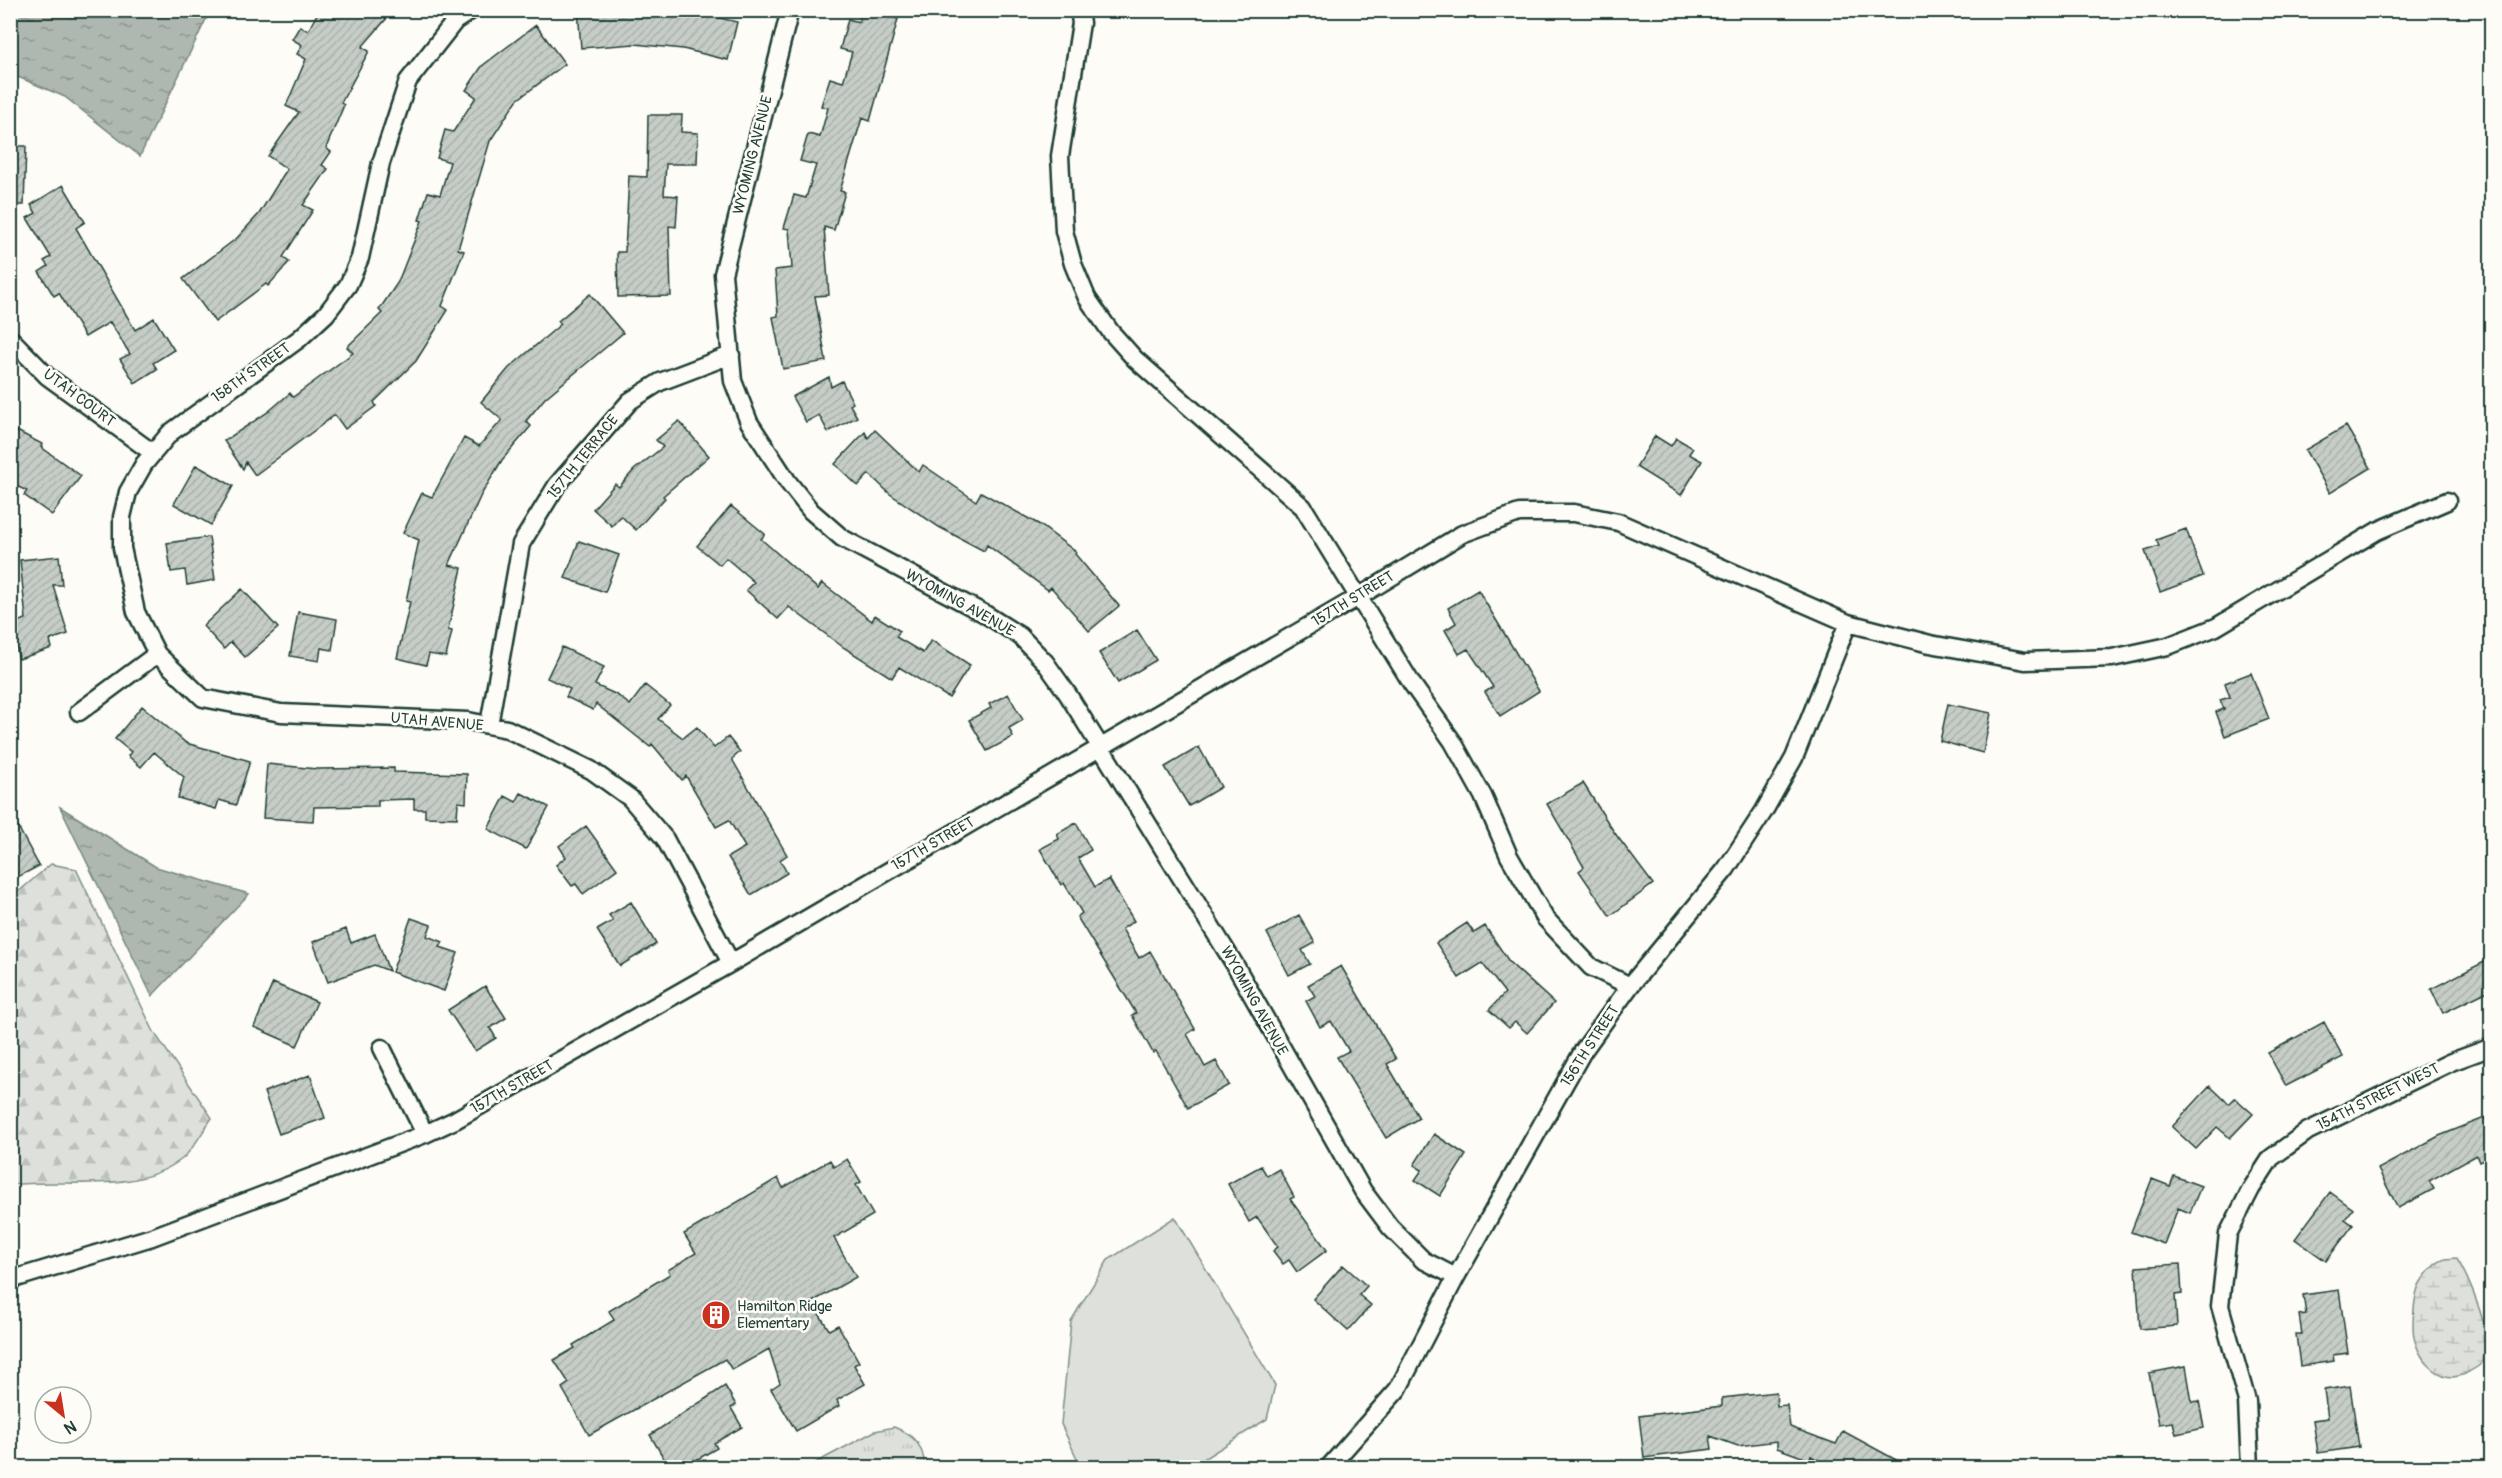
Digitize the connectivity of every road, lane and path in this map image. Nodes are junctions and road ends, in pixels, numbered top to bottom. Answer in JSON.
{"nodes":[{"id":1,"x":472,"y":10,"type":"edge"},
{"id":2,"x":790,"y":10,"type":"edge"},
{"id":3,"x":1079,"y":10,"type":"edge"},
{"id":4,"x":10,"y":338,"type":"edge"},
{"id":5,"x":731,"y":355,"type":"junction"},
{"id":6,"x":153,"y":453,"type":"junction"},
{"id":7,"x":2447,"y":501,"type":"dead end"},
{"id":8,"x":1360,"y":596,"type":"junction"},
{"id":9,"x":1848,"y":623,"type":"junction"},
{"id":10,"x":158,"y":654,"type":"junction"},
{"id":11,"x":79,"y":712,"type":"dead end"},
{"id":12,"x":489,"y":725,"type":"junction"},
{"id":13,"x":1099,"y":746,"type":"junction"},
{"id":14,"x":731,"y":963,"type":"junction"},
{"id":15,"x":1630,"y":986,"type":"junction"},
{"id":16,"x":2492,"y":1047,"type":"edge"},
{"id":17,"x":382,"y":1048,"type":"dead end"},
{"id":18,"x":425,"y":1134,"type":"junction"},
{"id":19,"x":1456,"y":1276,"type":"junction"},
{"id":20,"x":10,"y":1280,"type":"edge"},
{"id":21,"x":1328,"y":1467,"type":"edge"},
{"id":22,"x":2250,"y":1467,"type":"edge"}],
"edges":[{"from":1,"to":6,"type":"street","name":"158TH STREET"},
{"from":2,"to":5,"type":"street","name":"WYOMING AVENUE"},
{"from":3,"to":8,"type":"street"},
{"from":4,"to":6,"type":"street","name":"UTAH COURT"},
{"from":5,"to":12,"type":"street","name":"157TH TERRACE"},
{"from":5,"to":13,"type":"street","name":"WYOMING AVENUE"},
{"from":6,"to":10,"type":"street","name":"158TH STREET"},
{"from":7,"to":9,"type":"street","name":"157TH STREET"},
{"from":8,"to":9,"type":"street","name":"157TH STREET"},
{"from":8,"to":13,"type":"street","name":"157TH STREET"},
{"from":8,"to":15,"type":"street"},
{"from":9,"to":15,"type":"street","name":"156TH STREET"},
{"from":10,"to":11,"type":"street"},
{"from":10,"to":12,"type":"street","name":"UTAH AVENUE"},
{"from":12,"to":14,"type":"street","name":"UTAH AVENUE"},
{"from":13,"to":14,"type":"street","name":"157TH STREET"},
{"from":13,"to":19,"type":"street","name":"WYOMING AVENUE"},
{"from":14,"to":18,"type":"street","name":"157TH STREET"},
{"from":15,"to":19,"type":"street","name":"156TH STREET"},
{"from":16,"to":22,"type":"street","name":"154TH STREET WEST"},
{"from":17,"to":18,"type":"street"},
{"from":18,"to":20,"type":"street","name":"157TH STREET"},
{"from":19,"to":21,"type":"street","name":"156TH STREET"}]}
